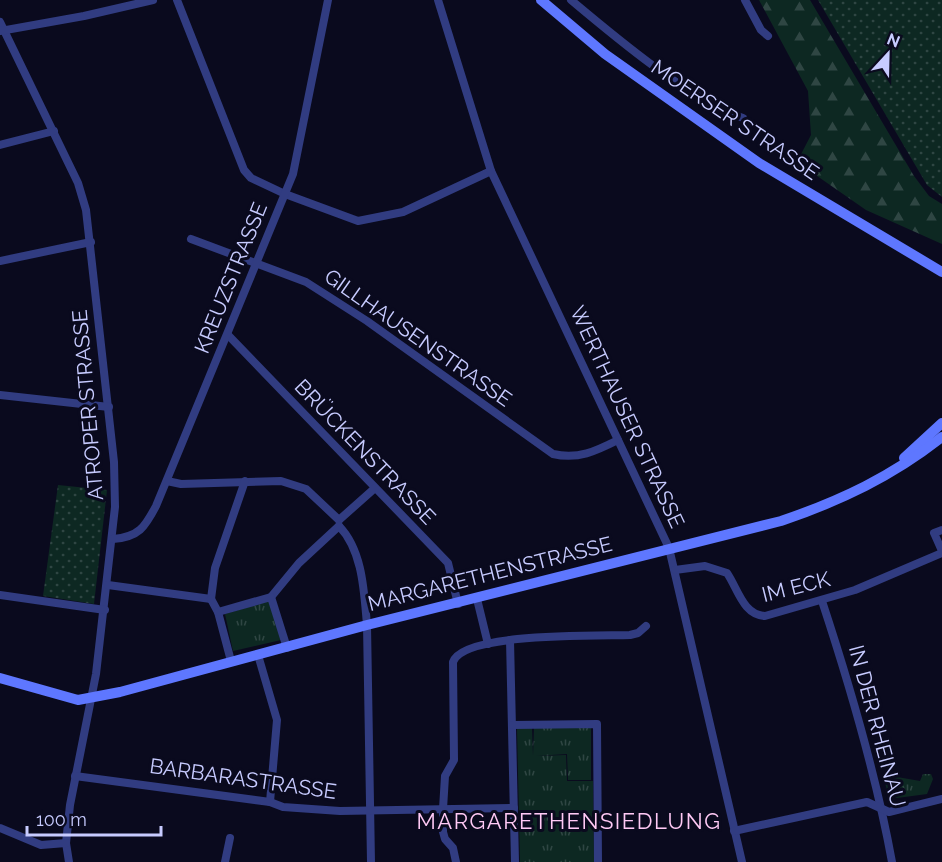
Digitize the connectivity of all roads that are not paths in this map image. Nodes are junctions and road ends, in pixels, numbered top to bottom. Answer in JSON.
{"nodes":[{"id":1,"x":153,"y":0,"type":"edge"},
{"id":2,"x":177,"y":0,"type":"edge"},
{"id":3,"x":328,"y":0,"type":"edge"},
{"id":4,"x":438,"y":0,"type":"edge"},
{"id":5,"x":541,"y":0,"type":"edge"},
{"id":6,"x":572,"y":0,"type":"edge"},
{"id":7,"x":745,"y":0,"type":"edge"},
{"id":8,"x":0,"y":22,"type":"edge"},
{"id":9,"x":2,"y":31,"type":"edge"},
{"id":10,"x":768,"y":36,"type":"dead end"},
{"id":11,"x":742,"y":118,"type":"dead end"},
{"id":12,"x":54,"y":131,"type":"junction"},
{"id":13,"x":0,"y":145,"type":"edge"},
{"id":14,"x":491,"y":171,"type":"junction"},
{"id":15,"x":285,"y":194,"type":"junction"},
{"id":16,"x":191,"y":239,"type":"dead end"},
{"id":17,"x":92,"y":243,"type":"junction"},
{"id":18,"x":919,"y":258,"type":"junction"},
{"id":19,"x":0,"y":261,"type":"edge"},
{"id":20,"x":258,"y":263,"type":"junction"},
{"id":21,"x":942,"y":266,"type":"edge"},
{"id":22,"x":942,"y":272,"type":"edge"},
{"id":23,"x":228,"y":335,"type":"junction"},
{"id":24,"x":0,"y":394,"type":"edge"},
{"id":25,"x":109,"y":407,"type":"junction"},
{"id":26,"x":942,"y":423,"type":"edge"},
{"id":27,"x":942,"y":437,"type":"edge"},
{"id":28,"x":618,"y":440,"type":"junction"},
{"id":29,"x":891,"y":471,"type":"junction"},
{"id":30,"x":167,"y":481,"type":"junction"},
{"id":31,"x":245,"y":481,"type":"junction"},
{"id":32,"x":375,"y":488,"type":"junction"},
{"id":33,"x":339,"y":523,"type":"junction"},
{"id":34,"x":942,"y":530,"type":"edge"},
{"id":35,"x":113,"y":539,"type":"junction"},
{"id":36,"x":669,"y":548,"type":"junction"},
{"id":37,"x":942,"y":552,"type":"edge"},
{"id":38,"x":675,"y":570,"type":"junction"},
{"id":39,"x":108,"y":585,"type":"junction"},
{"id":40,"x":0,"y":595,"type":"edge"},
{"id":41,"x":271,"y":597,"type":"junction"},
{"id":42,"x":211,"y":599,"type":"junction"},
{"id":43,"x":477,"y":599,"type":"junction"},
{"id":44,"x":822,"y":601,"type":"junction"},
{"id":45,"x":458,"y":604,"type":"junction"},
{"id":46,"x":105,"y":610,"type":"junction"},
{"id":47,"x":218,"y":612,"type":"junction"},
{"id":48,"x":367,"y":625,"type":"junction"},
{"id":49,"x":646,"y":626,"type":"dead end"},
{"id":50,"x":510,"y":640,"type":"junction"},
{"id":51,"x":488,"y":644,"type":"junction"},
{"id":52,"x":287,"y":648,"type":"junction"},
{"id":53,"x":258,"y":655,"type":"junction"},
{"id":54,"x":231,"y":661,"type":"junction"},
{"id":55,"x":0,"y":678,"type":"edge"},
{"id":56,"x":92,"y":699,"type":"junction"},
{"id":57,"x":513,"y":725,"type":"junction"},
{"id":58,"x":75,"y":776,"type":"junction"},
{"id":59,"x":942,"y":799,"type":"edge"},
{"id":60,"x":270,"y":802,"type":"junction"},
{"id":61,"x":879,"y":807,"type":"junction"},
{"id":62,"x":514,"y":808,"type":"junction"},
{"id":63,"x":443,"y":809,"type":"junction"},
{"id":64,"x":371,"y":810,"type":"junction"},
{"id":65,"x":0,"y":828,"type":"edge"},
{"id":66,"x":734,"y":831,"type":"junction"},
{"id":67,"x":230,"y":838,"type":"dead end"},
{"id":68,"x":66,"y":843,"type":"junction"},
{"id":69,"x":69,"y":862,"type":"edge"},
{"id":70,"x":225,"y":862,"type":"edge"},
{"id":71,"x":371,"y":862,"type":"edge"},
{"id":72,"x":456,"y":862,"type":"edge"},
{"id":73,"x":516,"y":862,"type":"edge"},
{"id":74,"x":598,"y":862,"type":"edge"},
{"id":75,"x":742,"y":862,"type":"edge"},
{"id":76,"x":892,"y":862,"type":"edge"}],
"edges":[{"from":1,"to":9,"type":"street"},
{"from":2,"to":15,"type":"street"},
{"from":3,"to":15,"type":"street","name":"KREUZSTRASSE"},
{"from":4,"to":14,"type":"street","name":"WERTHAUSER STRASSE"},
{"from":5,"to":18,"type":"main road","name":"MOERSER STRASSE"},
{"from":6,"to":11,"type":"street"},
{"from":7,"to":10,"type":"street"},
{"from":8,"to":9,"type":"street","name":"ATROPER STRASSE"},
{"from":9,"to":12,"type":"street","name":"ATROPER STRASSE"},
{"from":12,"to":13,"type":"street"},
{"from":12,"to":17,"type":"street","name":"ATROPER STRASSE"},
{"from":14,"to":15,"type":"street"},
{"from":14,"to":28,"type":"street","name":"WERTHAUSER STRASSE"},
{"from":15,"to":20,"type":"street","name":"KREUZSTRASSE"},
{"from":16,"to":20,"type":"street","name":"GILLHAUSENSTRASSE"},
{"from":17,"to":19,"type":"street"},
{"from":17,"to":25,"type":"street","name":"ATROPER STRASSE"},
{"from":18,"to":21,"type":"main road","name":"MOERSER STRASSE"},
{"from":18,"to":22,"type":"main road","name":"MOERSER STRASSE"},
{"from":20,"to":23,"type":"street","name":"KREUZSTRASSE"},
{"from":20,"to":28,"type":"street","name":"GILLHAUSENSTRASSE"},
{"from":23,"to":30,"type":"street","name":"KREUZSTRASSE"},
{"from":23,"to":32,"type":"street","name":"BRÜCKENSTRASSE"},
{"from":24,"to":25,"type":"street"},
{"from":25,"to":35,"type":"street","name":"ATROPER STRASSE"},
{"from":26,"to":29,"type":"main road","name":"MARGARETHENSTRASSE"},
{"from":27,"to":29,"type":"main road","name":"MARGARETHENSTRASSE"},
{"from":28,"to":36,"type":"street","name":"WERTHAUSER STRASSE"},
{"from":29,"to":36,"type":"main road","name":"MARGARETHENSTRASSE"},
{"from":30,"to":31,"type":"street"},
{"from":30,"to":35,"type":"street","name":"KREUZSTRASSE"},
{"from":31,"to":33,"type":"street"},
{"from":31,"to":42,"type":"street"},
{"from":32,"to":33,"type":"street"},
{"from":32,"to":45,"type":"street","name":"BRÜCKENSTRASSE"},
{"from":33,"to":41,"type":"street"},
{"from":33,"to":48,"type":"street"},
{"from":34,"to":37,"type":"street","name":"IM ECK"},
{"from":35,"to":39,"type":"street","name":"ATROPER STRASSE"},
{"from":36,"to":38,"type":"street","name":"WERTHAUSER STRASSE"},
{"from":36,"to":43,"type":"main road","name":"MARGARETHENSTRASSE"},
{"from":37,"to":44,"type":"street","name":"IM ECK"},
{"from":38,"to":44,"type":"street","name":"IM ECK"},
{"from":38,"to":66,"type":"street","name":"WERTHAUSER STRASSE"},
{"from":39,"to":42,"type":"street"},
{"from":39,"to":46,"type":"street","name":"ATROPER STRASSE"},
{"from":40,"to":46,"type":"street"},
{"from":41,"to":47,"type":"street"},
{"from":41,"to":52,"type":"street"},
{"from":42,"to":47,"type":"street"},
{"from":43,"to":45,"type":"main road","name":"MARGARETHENSTRASSE"},
{"from":43,"to":51,"type":"street"},
{"from":44,"to":61,"type":"street","name":"IN DER RHEINAU"},
{"from":45,"to":48,"type":"main road","name":"MARGARETHENSTRASSE"},
{"from":46,"to":56,"type":"street","name":"ATROPER STRASSE"},
{"from":47,"to":54,"type":"street"},
{"from":48,"to":52,"type":"main road","name":"MARGARETHENSTRASSE"},
{"from":48,"to":64,"type":"street"},
{"from":49,"to":50,"type":"street"},
{"from":50,"to":51,"type":"street"},
{"from":50,"to":57,"type":"street"},
{"from":51,"to":63,"type":"street"},
{"from":52,"to":53,"type":"main road","name":"MARGARETHENSTRASSE"},
{"from":53,"to":54,"type":"main road","name":"MARGARETHENSTRASSE"},
{"from":53,"to":60,"type":"street"},
{"from":54,"to":56,"type":"main road","name":"MARGARETHENSTRASSE"},
{"from":55,"to":56,"type":"main road","name":"MARGARETHENSTRASSE"},
{"from":56,"to":58,"type":"street","name":"ATROPER STRASSE"},
{"from":57,"to":62,"type":"street"},
{"from":57,"to":74,"type":"street"},
{"from":58,"to":60,"type":"street","name":"BARBARASTRASSE"},
{"from":58,"to":68,"type":"street","name":"ATROPER STRASSE"},
{"from":59,"to":61,"type":"street"},
{"from":60,"to":64,"type":"street","name":"BARBARASTRASSE"},
{"from":61,"to":66,"type":"street"},
{"from":61,"to":76,"type":"street","name":"IN DER RHEINAU"},
{"from":62,"to":63,"type":"street","name":"BARBARASTRASSE"},
{"from":62,"to":73,"type":"street"},
{"from":63,"to":64,"type":"street","name":"BARBARASTRASSE"},
{"from":63,"to":72,"type":"street"},
{"from":64,"to":71,"type":"street"},
{"from":65,"to":68,"type":"street"},
{"from":66,"to":75,"type":"street","name":"WERTHAUSER STRASSE"},
{"from":67,"to":70,"type":"street"},
{"from":68,"to":69,"type":"street","name":"ATROPER STRASSE"}]}
